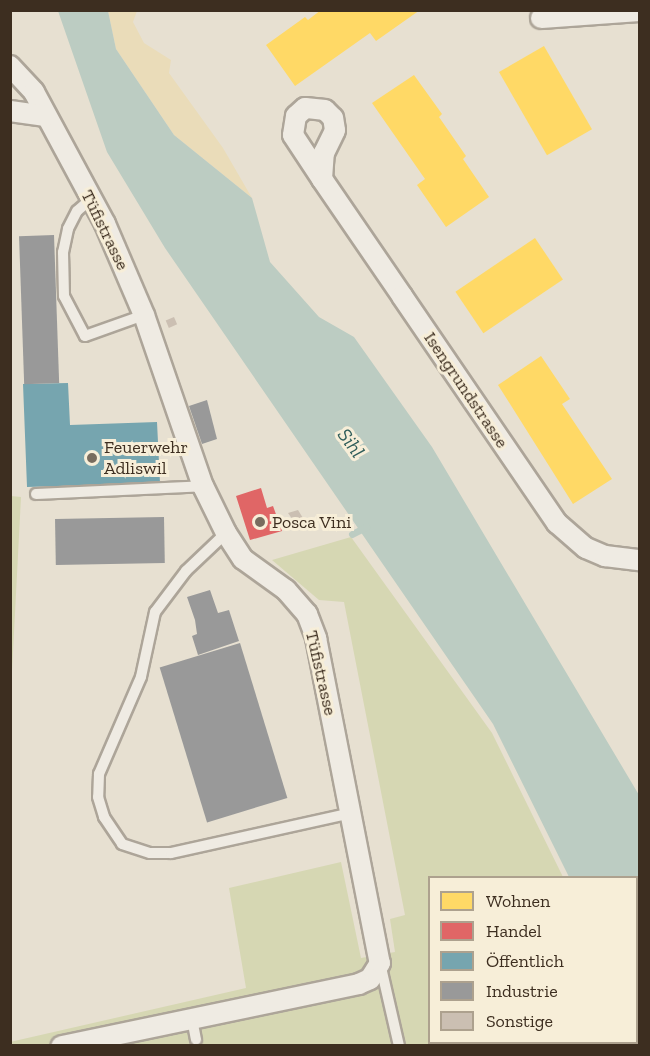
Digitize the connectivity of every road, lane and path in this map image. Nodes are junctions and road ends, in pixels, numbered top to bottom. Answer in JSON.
{"nodes":[{"id":1,"x":639,"y":11,"type":"edge"},
{"id":2,"x":541,"y":18,"type":"dead end"},
{"id":3,"x":10,"y":66,"type":"edge"},
{"id":4,"x":10,"y":111,"type":"edge"},
{"id":5,"x":46,"y":116,"type":"junction"},
{"id":6,"x":322,"y":179,"type":"dead end"},
{"id":7,"x":91,"y":199,"type":"junction"},
{"id":8,"x":144,"y":315,"type":"junction"},
{"id":9,"x":203,"y":486,"type":"junction"},
{"id":10,"x":36,"y":494,"type":"dead end"},
{"id":11,"x":226,"y":533,"type":"junction"},
{"id":12,"x":639,"y":560,"type":"edge"},
{"id":13,"x":351,"y":813,"type":"junction"},
{"id":14,"x":380,"y":963,"type":"junction"},
{"id":15,"x":192,"y":1019,"type":"junction"},
{"id":16,"x":196,"y":1040,"type":"dead end"},
{"id":17,"x":61,"y":1046,"type":"edge"},
{"id":18,"x":399,"y":1046,"type":"edge"}],
"edges":[{"from":1,"to":2,"type":"street"},
{"from":3,"to":5,"type":"street","name":"Tüfistrasse"},
{"from":4,"to":5,"type":"street"},
{"from":5,"to":7,"type":"street","name":"Tüfistrasse"},
{"from":6,"to":12,"type":"street","name":"Isengrundstrasse"},
{"from":7,"to":8,"type":"street","name":"Tüfistrasse"},
{"from":7,"to":8,"type":"lane"},
{"from":8,"to":9,"type":"street","name":"Tüfistrasse"},
{"from":9,"to":10,"type":"lane"},
{"from":9,"to":11,"type":"street","name":"Tüfistrasse"},
{"from":11,"to":13,"type":"street","name":"Tüfistrasse"},
{"from":11,"to":13,"type":"lane"},
{"from":13,"to":14,"type":"street","name":"Tüfistrasse"},
{"from":14,"to":15,"type":"street"},
{"from":14,"to":18,"type":"lane"},
{"from":15,"to":16,"type":"lane"},
{"from":15,"to":17,"type":"street"}]}
